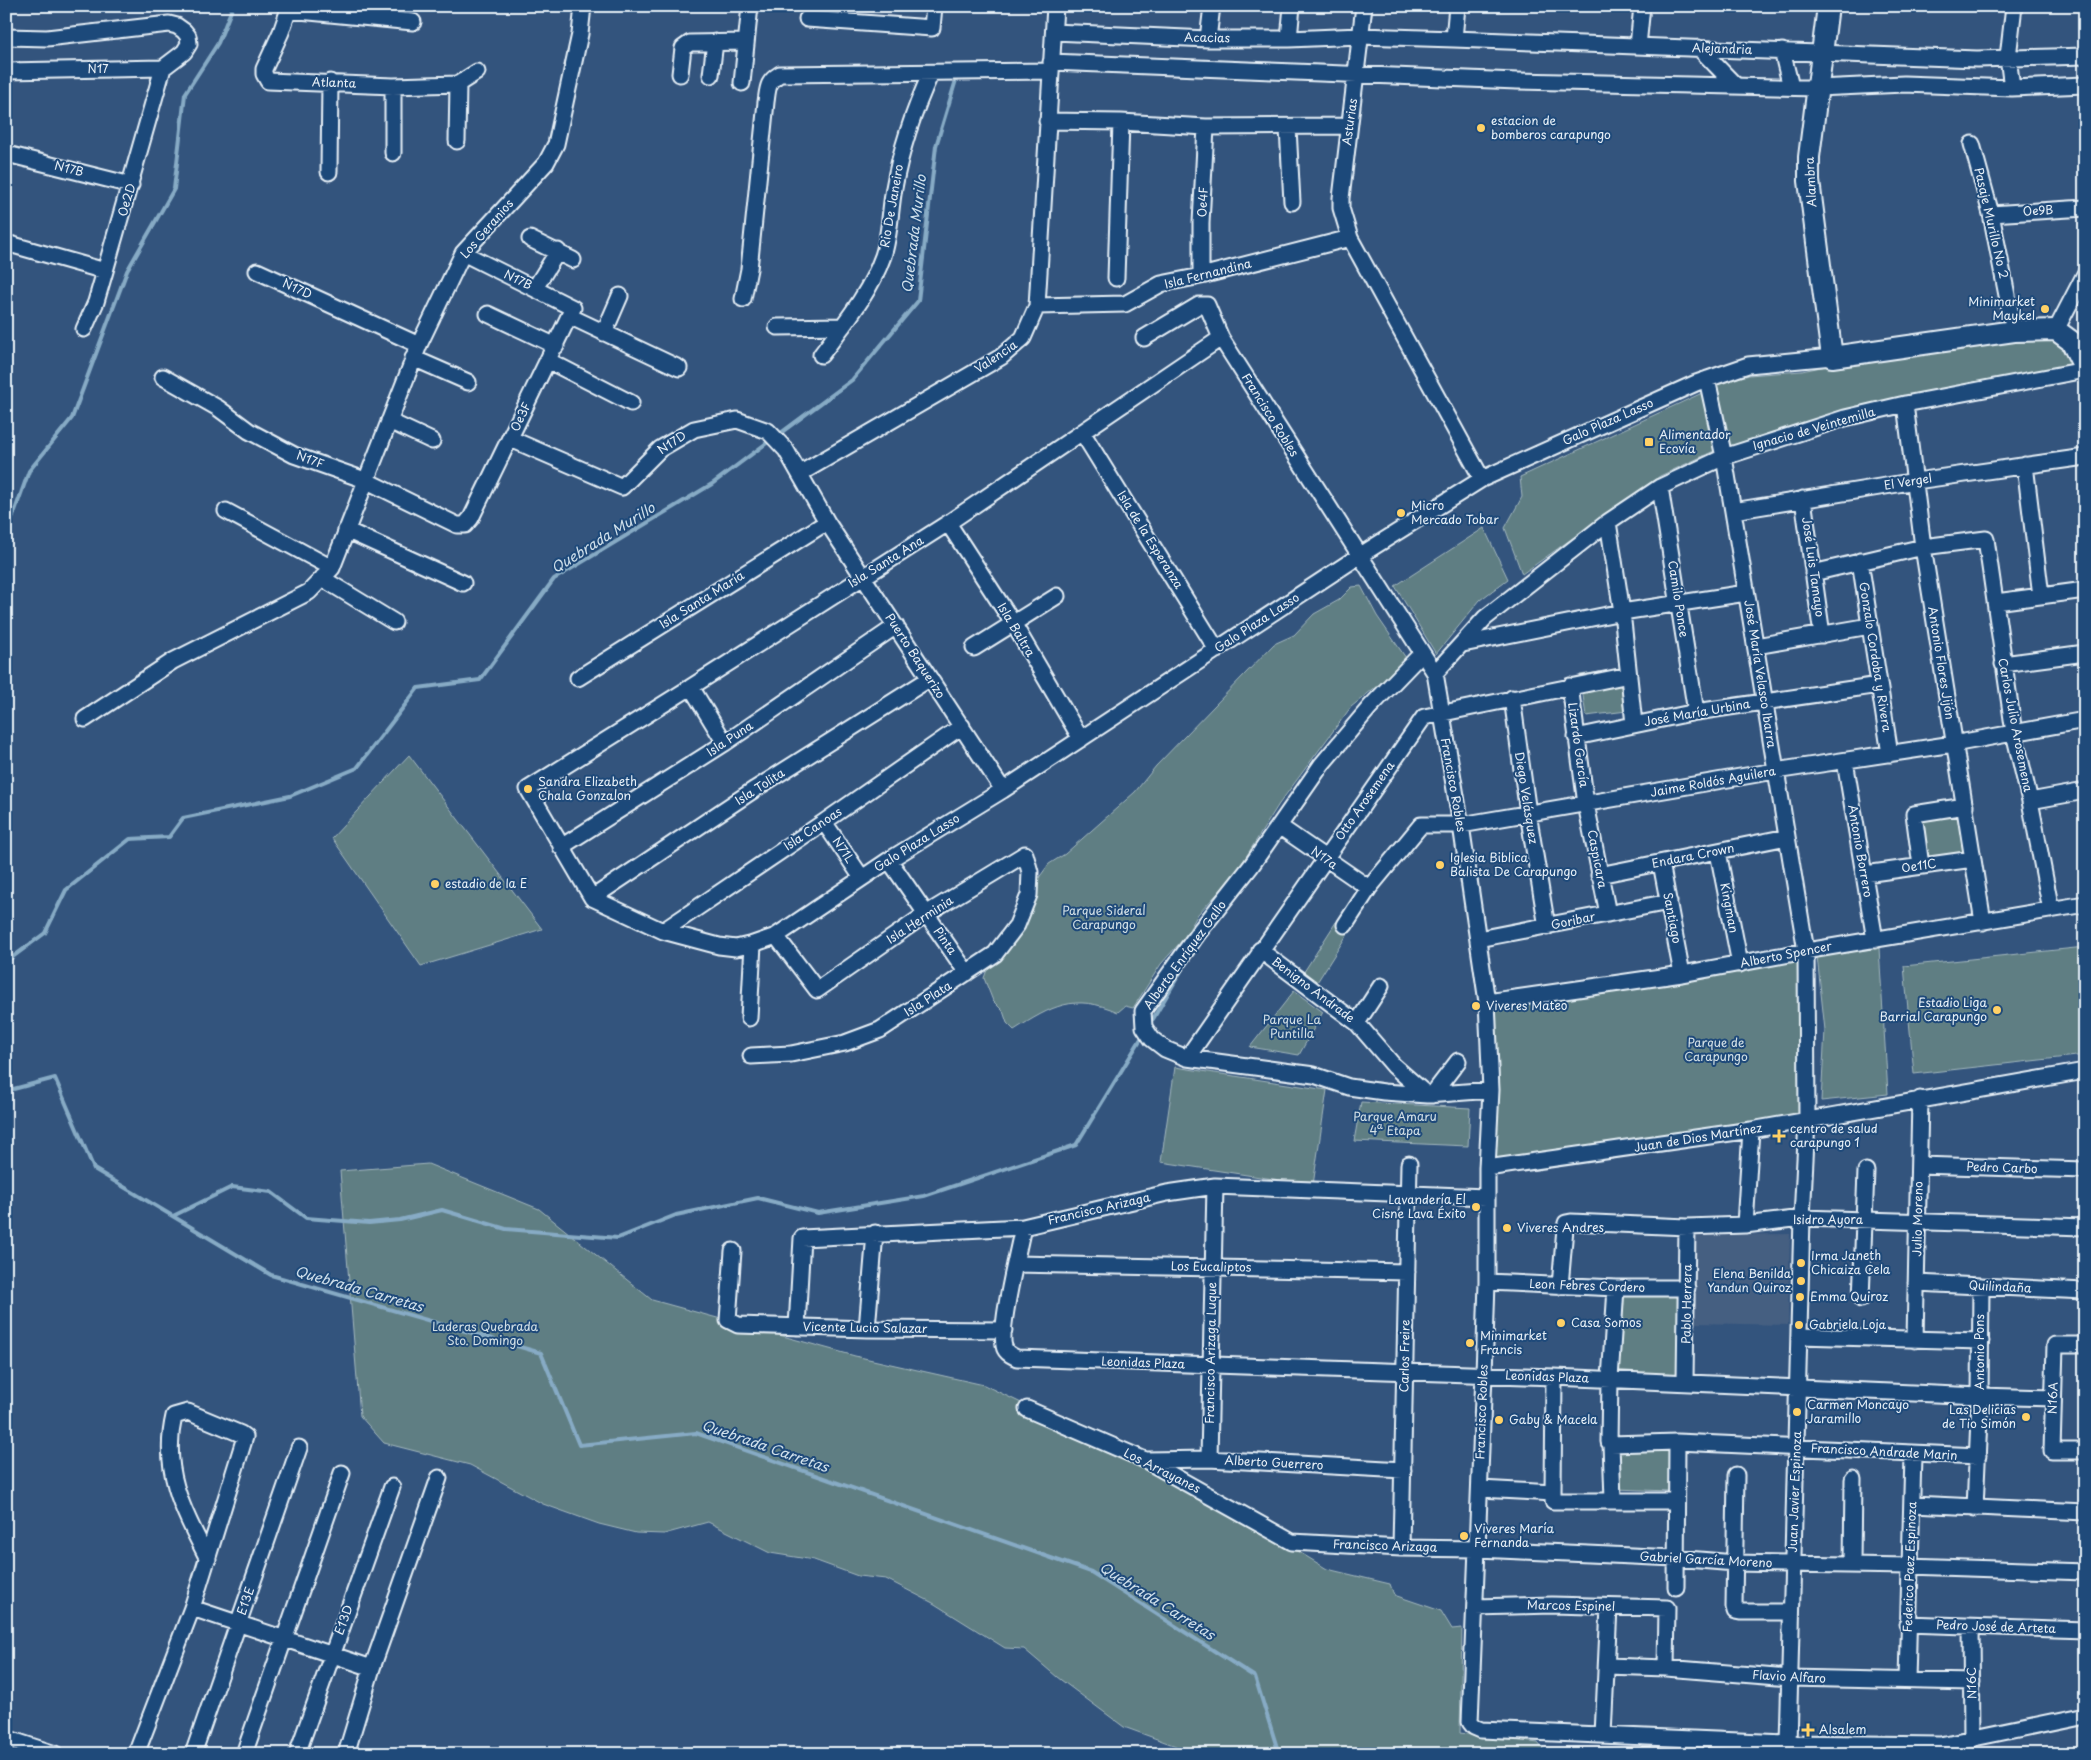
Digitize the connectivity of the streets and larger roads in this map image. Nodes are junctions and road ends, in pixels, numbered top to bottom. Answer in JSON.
{"nodes":[{"id":1,"x":584,"y":6,"type":"edge"},
{"id":2,"x":750,"y":6,"type":"edge"},
{"id":3,"x":934,"y":6,"type":"edge"},
{"id":4,"x":1056,"y":6,"type":"edge"},
{"id":5,"x":1212,"y":6,"type":"edge"},
{"id":6,"x":1292,"y":6,"type":"edge"},
{"id":7,"x":1364,"y":6,"type":"edge"},
{"id":8,"x":1457,"y":6,"type":"edge"},
{"id":9,"x":1642,"y":6,"type":"edge"},
{"id":10,"x":1828,"y":6,"type":"edge"},
{"id":11,"x":2014,"y":6,"type":"edge"},
{"id":12,"x":290,"y":8,"type":"edge"},
{"id":13,"x":806,"y":19,"type":"dead end"},
{"id":14,"x":413,"y":22,"type":"dead end"},
{"id":15,"x":1054,"y":32,"type":"junction"},
{"id":16,"x":1360,"y":36,"type":"junction"},
{"id":17,"x":6,"y":37,"type":"edge"},
{"id":18,"x":1208,"y":39,"type":"junction"},
{"id":19,"x":1454,"y":39,"type":"junction"},
{"id":20,"x":1289,"y":40,"type":"junction"},
{"id":21,"x":715,"y":42,"type":"junction"},
{"id":22,"x":746,"y":42,"type":"junction"},
{"id":23,"x":1638,"y":46,"type":"junction"},
{"id":24,"x":1699,"y":48,"type":"junction"},
{"id":25,"x":1782,"y":51,"type":"junction"},
{"id":26,"x":1822,"y":52,"type":"junction"},
{"id":27,"x":2085,"y":56,"type":"edge"},
{"id":28,"x":2008,"y":57,"type":"junction"},
{"id":29,"x":1051,"y":66,"type":"junction"},
{"id":30,"x":163,"y":68,"type":"junction"},
{"id":31,"x":6,"y":71,"type":"edge"},
{"id":32,"x":477,"y":72,"type":"dead end"},
{"id":33,"x":931,"y":73,"type":"junction"},
{"id":34,"x":680,"y":74,"type":"dead end"},
{"id":35,"x":1357,"y":74,"type":"junction"},
{"id":36,"x":711,"y":75,"type":"dead end"},
{"id":37,"x":330,"y":82,"type":"junction"},
{"id":38,"x":742,"y":83,"type":"dead end"},
{"id":39,"x":458,"y":84,"type":"junction"},
{"id":40,"x":2085,"y":85,"type":"edge"},
{"id":41,"x":394,"y":86,"type":"junction"},
{"id":42,"x":1736,"y":86,"type":"junction"},
{"id":43,"x":1791,"y":87,"type":"junction"},
{"id":44,"x":1818,"y":88,"type":"junction"},
{"id":45,"x":2012,"y":88,"type":"junction"},
{"id":46,"x":1047,"y":121,"type":"junction"},
{"id":47,"x":1121,"y":122,"type":"junction"},
{"id":48,"x":1348,"y":126,"type":"junction"},
{"id":49,"x":1206,"y":127,"type":"junction"},
{"id":50,"x":1288,"y":128,"type":"junction"},
{"id":51,"x":457,"y":141,"type":"dead end"},
{"id":52,"x":6,"y":142,"type":"edge"},
{"id":53,"x":1972,"y":144,"type":"dead end"},
{"id":54,"x":393,"y":153,"type":"dead end"},
{"id":55,"x":6,"y":155,"type":"edge"},
{"id":56,"x":329,"y":172,"type":"dead end"},
{"id":57,"x":131,"y":185,"type":"junction"},
{"id":58,"x":1292,"y":202,"type":"dead end"},
{"id":59,"x":2085,"y":208,"type":"edge"},
{"id":60,"x":1991,"y":214,"type":"junction"},
{"id":61,"x":1350,"y":238,"type":"junction"},
{"id":62,"x":530,"y":239,"type":"dead end"},
{"id":63,"x":6,"y":243,"type":"edge"},
{"id":64,"x":558,"y":251,"type":"junction"},
{"id":65,"x":463,"y":253,"type":"junction"},
{"id":66,"x":573,"y":260,"type":"dead end"},
{"id":67,"x":105,"y":271,"type":"junction"},
{"id":68,"x":257,"y":271,"type":"dead end"},
{"id":69,"x":2085,"y":274,"type":"edge"},
{"id":70,"x":1201,"y":276,"type":"junction"},
{"id":71,"x":1116,"y":278,"type":"dead end"},
{"id":72,"x":534,"y":288,"type":"junction"},
{"id":73,"x":620,"y":296,"type":"dead end"},
{"id":74,"x":743,"y":299,"type":"dead end"},
{"id":75,"x":1037,"y":306,"type":"junction"},
{"id":76,"x":571,"y":312,"type":"junction"},
{"id":77,"x":488,"y":314,"type":"dead end"},
{"id":78,"x":843,"y":326,"type":"junction"},
{"id":79,"x":777,"y":328,"type":"dead end"},
{"id":80,"x":84,"y":329,"type":"dead end"},
{"id":81,"x":2056,"y":330,"type":"junction"},
{"id":82,"x":2014,"y":331,"type":"junction"},
{"id":83,"x":604,"y":333,"type":"junction"},
{"id":84,"x":1144,"y":338,"type":"dead end"},
{"id":85,"x":1220,"y":338,"type":"junction"},
{"id":86,"x":556,"y":346,"type":"junction"},
{"id":87,"x":416,"y":351,"type":"junction"},
{"id":88,"x":821,"y":355,"type":"dead end"},
{"id":89,"x":1832,"y":357,"type":"junction"},
{"id":90,"x":549,"y":362,"type":"junction"},
{"id":91,"x":679,"y":368,"type":"dead end"},
{"id":92,"x":2085,"y":369,"type":"edge"},
{"id":93,"x":163,"y":377,"type":"dead end"},
{"id":94,"x":1707,"y":379,"type":"junction"},
{"id":95,"x":468,"y":382,"type":"dead end"},
{"id":96,"x":631,"y":403,"type":"dead end"},
{"id":97,"x":1905,"y":404,"type":"junction"},
{"id":98,"x":389,"y":421,"type":"junction"},
{"id":99,"x":1082,"y":432,"type":"junction"},
{"id":100,"x":511,"y":439,"type":"junction"},
{"id":101,"x":432,"y":441,"type":"dead end"},
{"id":102,"x":1724,"y":457,"type":"junction"},
{"id":103,"x":2085,"y":457,"type":"edge"},
{"id":104,"x":2025,"y":465,"type":"junction"},
{"id":105,"x":800,"y":474,"type":"junction"},
{"id":106,"x":1482,"y":479,"type":"junction"},
{"id":107,"x":365,"y":480,"type":"junction"},
{"id":108,"x":1916,"y":480,"type":"junction"},
{"id":109,"x":1660,"y":487,"type":"junction"},
{"id":110,"x":1803,"y":498,"type":"junction"},
{"id":111,"x":226,"y":510,"type":"dead end"},
{"id":112,"x":1733,"y":511,"type":"junction"},
{"id":113,"x":827,"y":522,"type":"junction"},
{"id":114,"x":1608,"y":522,"type":"junction"},
{"id":115,"x":948,"y":523,"type":"junction"},
{"id":116,"x":465,"y":525,"type":"joint"},
{"id":117,"x":346,"y":530,"type":"junction"},
{"id":118,"x":1923,"y":547,"type":"junction"},
{"id":119,"x":1360,"y":556,"type":"junction"},
{"id":120,"x":1860,"y":561,"type":"junction"},
{"id":121,"x":328,"y":572,"type":"junction"},
{"id":122,"x":1814,"y":573,"type":"junction"},
{"id":123,"x":863,"y":576,"type":"junction"},
{"id":124,"x":463,"y":583,"type":"dead end"},
{"id":125,"x":2085,"y":590,"type":"edge"},
{"id":126,"x":1746,"y":593,"type":"junction"},
{"id":127,"x":1057,"y":596,"type":"dead end"},
{"id":128,"x":2041,"y":596,"type":"junction"},
{"id":129,"x":1996,"y":602,"type":"junction"},
{"id":130,"x":1679,"y":604,"type":"junction"},
{"id":131,"x":1622,"y":612,"type":"junction"},
{"id":132,"x":394,"y":622,"type":"dead end"},
{"id":133,"x":1013,"y":623,"type":"junction"},
{"id":134,"x":896,"y":626,"type":"junction"},
{"id":135,"x":1870,"y":626,"type":"junction"},
{"id":136,"x":1822,"y":634,"type":"junction"},
{"id":137,"x":1463,"y":644,"type":"junction"},
{"id":138,"x":1756,"y":646,"type":"junction"},
{"id":139,"x":974,"y":648,"type":"dead end"},
{"id":140,"x":1217,"y":650,"type":"junction"},
{"id":141,"x":1422,"y":653,"type":"junction"},
{"id":142,"x":2085,"y":653,"type":"edge"},
{"id":143,"x":2003,"y":664,"type":"junction"},
{"id":144,"x":1435,"y":673,"type":"junction"},
{"id":145,"x":1629,"y":675,"type":"junction"},
{"id":146,"x":578,"y":678,"type":"dead end"},
{"id":147,"x":929,"y":680,"type":"junction"},
{"id":148,"x":1570,"y":686,"type":"junction"},
{"id":149,"x":1879,"y":686,"type":"junction"},
{"id":150,"x":691,"y":688,"type":"junction"},
{"id":151,"x":1512,"y":698,"type":"junction"},
{"id":152,"x":1764,"y":701,"type":"junction"},
{"id":153,"x":1696,"y":712,"type":"junction"},
{"id":154,"x":1441,"y":713,"type":"junction"},
{"id":155,"x":85,"y":719,"type":"dead end"},
{"id":156,"x":2085,"y":720,"type":"edge"},
{"id":157,"x":1634,"y":724,"type":"junction"},
{"id":158,"x":962,"y":726,"type":"junction"},
{"id":159,"x":2014,"y":733,"type":"junction"},
{"id":160,"x":1576,"y":736,"type":"junction"},
{"id":161,"x":1081,"y":739,"type":"junction"},
{"id":162,"x":724,"y":743,"type":"junction"},
{"id":163,"x":1953,"y":744,"type":"junction"},
{"id":164,"x":1890,"y":754,"type":"junction"},
{"id":165,"x":1845,"y":761,"type":"junction"},
{"id":166,"x":1776,"y":771,"type":"junction"},
{"id":167,"x":1003,"y":790,"type":"junction"},
{"id":168,"x":2085,"y":791,"type":"edge"},
{"id":169,"x":2030,"y":801,"type":"junction"},
{"id":170,"x":1586,"y":804,"type":"junction"},
{"id":171,"x":1964,"y":806,"type":"junction"},
{"id":172,"x":1528,"y":813,"type":"junction"},
{"id":173,"x":824,"y":822,"type":"junction"},
{"id":174,"x":1461,"y":825,"type":"junction"},
{"id":175,"x":1280,"y":826,"type":"junction"},
{"id":176,"x":1786,"y":837,"type":"junction"},
{"id":177,"x":561,"y":847,"type":"junction"},
{"id":178,"x":1718,"y":852,"type":"junction"},
{"id":179,"x":1025,"y":854,"type":"joint"},
{"id":180,"x":1324,"y":858,"type":"junction"},
{"id":181,"x":1972,"y":859,"type":"junction"},
{"id":182,"x":889,"y":860,"type":"junction"},
{"id":183,"x":1661,"y":862,"type":"junction"},
{"id":184,"x":1921,"y":866,"type":"junction"},
{"id":185,"x":1865,"y":874,"type":"junction"},
{"id":186,"x":1600,"y":875,"type":"junction"},
{"id":187,"x":862,"y":878,"type":"junction"},
{"id":188,"x":1369,"y":888,"type":"junction"},
{"id":189,"x":592,"y":898,"type":"junction"},
{"id":190,"x":1668,"y":902,"type":"junction"},
{"id":191,"x":2085,"y":904,"type":"edge"},
{"id":192,"x":2051,"y":910,"type":"junction"},
{"id":193,"x":926,"y":914,"type":"junction"},
{"id":194,"x":1608,"y":914,"type":"junction"},
{"id":195,"x":1982,"y":922,"type":"junction"},
{"id":196,"x":1345,"y":924,"type":"dead end"},
{"id":197,"x":1547,"y":927,"type":"junction"},
{"id":198,"x":663,"y":931,"type":"junction"},
{"id":199,"x":776,"y":936,"type":"junction"},
{"id":200,"x":1478,"y":939,"type":"junction"},
{"id":201,"x":1875,"y":940,"type":"junction"},
{"id":202,"x":752,"y":944,"type":"junction"},
{"id":203,"x":1260,"y":950,"type":"junction"},
{"id":204,"x":1806,"y":950,"type":"junction"},
{"id":205,"x":1740,"y":964,"type":"junction"},
{"id":206,"x":967,"y":973,"type":"junction"},
{"id":207,"x":1682,"y":974,"type":"junction"},
{"id":208,"x":1381,"y":986,"type":"dead end"},
{"id":209,"x":1487,"y":1002,"type":"junction"},
{"id":210,"x":749,"y":1018,"type":"dead end"},
{"id":211,"x":1358,"y":1023,"type":"junction"},
{"id":212,"x":751,"y":1056,"type":"dead end"},
{"id":213,"x":1187,"y":1058,"type":"junction"},
{"id":214,"x":1458,"y":1060,"type":"dead end"},
{"id":215,"x":2085,"y":1071,"type":"edge"},
{"id":216,"x":1491,"y":1090,"type":"junction"},
{"id":217,"x":1430,"y":1095,"type":"junction"},
{"id":218,"x":1920,"y":1099,"type":"junction"},
{"id":219,"x":1807,"y":1120,"type":"junction"},
{"id":220,"x":1751,"y":1130,"type":"junction"},
{"id":221,"x":1409,"y":1164,"type":"dead end"},
{"id":222,"x":1919,"y":1165,"type":"junction"},
{"id":223,"x":1487,"y":1168,"type":"junction"},
{"id":224,"x":2085,"y":1170,"type":"edge"},
{"id":225,"x":1866,"y":1171,"type":"dead end"},
{"id":226,"x":1215,"y":1186,"type":"junction"},
{"id":227,"x":1409,"y":1194,"type":"junction"},
{"id":228,"x":1486,"y":1197,"type":"junction"},
{"id":229,"x":1802,"y":1218,"type":"junction"},
{"id":230,"x":1864,"y":1220,"type":"junction"},
{"id":231,"x":1917,"y":1222,"type":"junction"},
{"id":232,"x":1745,"y":1225,"type":"junction"},
{"id":233,"x":1023,"y":1227,"type":"junction"},
{"id":234,"x":1687,"y":1227,"type":"junction"},
{"id":235,"x":2085,"y":1227,"type":"edge"},
{"id":236,"x":875,"y":1233,"type":"junction"},
{"id":237,"x":733,"y":1251,"type":"dead end"},
{"id":238,"x":1015,"y":1264,"type":"junction"},
{"id":239,"x":1213,"y":1267,"type":"junction"},
{"id":240,"x":1407,"y":1272,"type":"junction"},
{"id":241,"x":1486,"y":1282,"type":"junction"},
{"id":242,"x":1916,"y":1283,"type":"junction"},
{"id":243,"x":1560,"y":1286,"type":"junction"},
{"id":244,"x":1981,"y":1286,"type":"junction"},
{"id":245,"x":1616,"y":1288,"type":"junction"},
{"id":246,"x":1688,"y":1288,"type":"junction"},
{"id":247,"x":2085,"y":1291,"type":"edge"},
{"id":248,"x":1861,"y":1299,"type":"dead end"},
{"id":249,"x":797,"y":1327,"type":"junction"},
{"id":250,"x":867,"y":1329,"type":"junction"},
{"id":251,"x":1004,"y":1330,"type":"junction"},
{"id":252,"x":1799,"y":1336,"type":"junction"},
{"id":253,"x":1915,"y":1340,"type":"junction"},
{"id":254,"x":1981,"y":1341,"type":"junction"},
{"id":255,"x":2085,"y":1346,"type":"edge"},
{"id":256,"x":1210,"y":1366,"type":"junction"},
{"id":257,"x":1404,"y":1372,"type":"junction"},
{"id":258,"x":1484,"y":1374,"type":"junction"},
{"id":259,"x":1554,"y":1376,"type":"junction"},
{"id":260,"x":1610,"y":1379,"type":"junction"},
{"id":261,"x":1685,"y":1382,"type":"junction"},
{"id":262,"x":1798,"y":1387,"type":"junction"},
{"id":263,"x":1980,"y":1396,"type":"junction"},
{"id":264,"x":2053,"y":1398,"type":"junction"},
{"id":265,"x":1027,"y":1409,"type":"dead end"},
{"id":266,"x":1677,"y":1442,"type":"junction"},
{"id":267,"x":1611,"y":1444,"type":"junction"},
{"id":268,"x":299,"y":1448,"type":"dead end"},
{"id":269,"x":1796,"y":1448,"type":"junction"},
{"id":270,"x":2085,"y":1451,"type":"edge"},
{"id":271,"x":1913,"y":1455,"type":"junction"},
{"id":272,"x":1978,"y":1456,"type":"junction"},
{"id":273,"x":1209,"y":1459,"type":"junction"},
{"id":274,"x":1145,"y":1460,"type":"junction"},
{"id":275,"x":1402,"y":1470,"type":"junction"},
{"id":276,"x":342,"y":1473,"type":"dead end"},
{"id":277,"x":1736,"y":1476,"type":"dead end"},
{"id":278,"x":439,"y":1478,"type":"dead end"},
{"id":279,"x":1853,"y":1479,"type":"dead end"},
{"id":280,"x":392,"y":1487,"type":"dead end"},
{"id":281,"x":1480,"y":1489,"type":"junction"},
{"id":282,"x":1553,"y":1493,"type":"junction"},
{"id":283,"x":1613,"y":1500,"type":"junction"},
{"id":284,"x":1676,"y":1502,"type":"junction"},
{"id":285,"x":1913,"y":1504,"type":"junction"},
{"id":286,"x":1975,"y":1508,"type":"junction"},
{"id":287,"x":2085,"y":1512,"type":"edge"},
{"id":288,"x":1292,"y":1542,"type":"joint"},
{"id":289,"x":1401,"y":1548,"type":"junction"},
{"id":290,"x":1478,"y":1549,"type":"junction"},
{"id":291,"x":1675,"y":1558,"type":"junction"},
{"id":292,"x":208,"y":1559,"type":"junction"},
{"id":293,"x":1735,"y":1563,"type":"junction"},
{"id":294,"x":1792,"y":1564,"type":"junction"},
{"id":295,"x":1852,"y":1566,"type":"junction"},
{"id":296,"x":1909,"y":1566,"type":"junction"},
{"id":297,"x":2085,"y":1572,"type":"edge"},
{"id":298,"x":1676,"y":1587,"type":"dead end"},
{"id":299,"x":1476,"y":1607,"type":"junction"},
{"id":300,"x":1609,"y":1607,"type":"junction"},
{"id":301,"x":192,"y":1608,"type":"junction"},
{"id":302,"x":1792,"y":1612,"type":"junction"},
{"id":303,"x":239,"y":1623,"type":"junction"},
{"id":304,"x":1907,"y":1624,"type":"junction"},
{"id":305,"x":1971,"y":1627,"type":"junction"},
{"id":306,"x":2085,"y":1630,"type":"edge"},
{"id":307,"x":284,"y":1639,"type":"junction"},
{"id":308,"x":332,"y":1655,"type":"junction"},
{"id":309,"x":1607,"y":1666,"type":"junction"},
{"id":310,"x":372,"y":1668,"type":"junction"},
{"id":311,"x":1666,"y":1668,"type":"junction"},
{"id":312,"x":1790,"y":1678,"type":"junction"},
{"id":313,"x":1907,"y":1680,"type":"junction"},
{"id":314,"x":1972,"y":1682,"type":"junction"},
{"id":315,"x":2085,"y":1715,"type":"edge"},
{"id":316,"x":1603,"y":1735,"type":"junction"},
{"id":317,"x":6,"y":1738,"type":"edge"},
{"id":318,"x":1972,"y":1739,"type":"junction"},
{"id":319,"x":1788,"y":1744,"type":"junction"},
{"id":320,"x":55,"y":1754,"type":"edge"},
{"id":321,"x":136,"y":1754,"type":"edge"},
{"id":322,"x":193,"y":1754,"type":"edge"},
{"id":323,"x":244,"y":1754,"type":"edge"},
{"id":324,"x":297,"y":1754,"type":"edge"},
{"id":325,"x":346,"y":1754,"type":"edge"}],
"edges":[{"from":1,"to":65,"type":"street","name":"Los Geranios"},
{"from":2,"to":22,"type":"street"},
{"from":3,"to":13,"type":"street"},
{"from":4,"to":15,"type":"street","name":"Valencia"},
{"from":5,"to":18,"type":"street"},
{"from":6,"to":20,"type":"street"},
{"from":7,"to":16,"type":"street","name":"Asturias"},
{"from":8,"to":19,"type":"street"},
{"from":9,"to":23,"type":"street"},
{"from":10,"to":26,"type":"street","name":"Alambra"},
{"from":11,"to":28,"type":"street"},
{"from":12,"to":14,"type":"street"},
{"from":12,"to":37,"type":"street","name":"Atlanta"},
{"from":15,"to":18,"type":"street","name":"Acacias"},
{"from":15,"to":29,"type":"street","name":"Valencia"},
{"from":16,"to":19,"type":"street","name":"Alejandria"},
{"from":16,"to":20,"type":"street","name":"Acacias"},
{"from":16,"to":35,"type":"street","name":"Asturias"},
{"from":17,"to":30,"type":"street"},
{"from":18,"to":20,"type":"street","name":"Acacias"},
{"from":19,"to":23,"type":"street","name":"Alejandria"},
{"from":21,"to":22,"type":"street"},
{"from":21,"to":34,"type":"street"},
{"from":21,"to":36,"type":"street"},
{"from":22,"to":38,"type":"street"},
{"from":23,"to":24,"type":"street","name":"Alejandria"},
{"from":24,"to":25,"type":"street","name":"Alejandria"},
{"from":24,"to":42,"type":"street"},
{"from":25,"to":26,"type":"street","name":"Alejandria"},
{"from":25,"to":43,"type":"street"},
{"from":26,"to":28,"type":"street","name":"Alejandria"},
{"from":26,"to":44,"type":"street","name":"Alambra"},
{"from":27,"to":28,"type":"street","name":"Alejandria"},
{"from":28,"to":45,"type":"street"},
{"from":29,"to":33,"type":"street"},
{"from":29,"to":35,"type":"street"},
{"from":29,"to":46,"type":"street","name":"Valencia"},
{"from":30,"to":31,"type":"street","name":"N17"},
{"from":30,"to":57,"type":"street","name":"Oe2D"},
{"from":32,"to":39,"type":"street"},
{"from":33,"to":74,"type":"street"},
{"from":33,"to":78,"type":"street","name":"Rio De Janeiro"},
{"from":35,"to":42,"type":"street"},
{"from":35,"to":48,"type":"street","name":"Asturias"},
{"from":37,"to":41,"type":"street","name":"Atlanta"},
{"from":37,"to":56,"type":"street"},
{"from":39,"to":41,"type":"street","name":"Atlanta"},
{"from":39,"to":51,"type":"street"},
{"from":40,"to":45,"type":"street"},
{"from":41,"to":54,"type":"street"},
{"from":42,"to":43,"type":"street"},
{"from":43,"to":44,"type":"street"},
{"from":44,"to":45,"type":"street"},
{"from":44,"to":89,"type":"street","name":"Alambra"},
{"from":46,"to":47,"type":"street"},
{"from":46,"to":75,"type":"street","name":"Valencia"},
{"from":47,"to":49,"type":"street"},
{"from":47,"to":71,"type":"street"},
{"from":48,"to":50,"type":"street"},
{"from":48,"to":61,"type":"street","name":"Asturias"},
{"from":49,"to":50,"type":"street"},
{"from":49,"to":70,"type":"street","name":"Oe4F"},
{"from":50,"to":58,"type":"street"},
{"from":52,"to":55,"type":"street"},
{"from":53,"to":60,"type":"street","name":"Pasaje Murillo No 2"},
{"from":55,"to":57,"type":"street","name":"N17B"},
{"from":57,"to":67,"type":"street","name":"Oe2D"},
{"from":59,"to":60,"type":"street","name":"Oe9B"},
{"from":60,"to":82,"type":"street","name":"Pasaje Murillo No 2"},
{"from":61,"to":70,"type":"street","name":"Isla Fernandina"},
{"from":61,"to":106,"type":"street","name":"Asturias"},
{"from":62,"to":64,"type":"street"},
{"from":63,"to":67,"type":"street"},
{"from":64,"to":66,"type":"street"},
{"from":64,"to":72,"type":"street"},
{"from":65,"to":72,"type":"street","name":"N17B"},
{"from":65,"to":87,"type":"street","name":"Los Geranios"},
{"from":67,"to":80,"type":"street","name":"Oe2D"},
{"from":68,"to":87,"type":"street","name":"N17D"},
{"from":69,"to":81,"type":"street"},
{"from":70,"to":75,"type":"street","name":"Isla Fernandina"},
{"from":72,"to":76,"type":"street","name":"N17B"},
{"from":73,"to":83,"type":"street"},
{"from":75,"to":105,"type":"street","name":"Valencia"},
{"from":76,"to":83,"type":"street","name":"N17B"},
{"from":76,"to":86,"type":"street","name":"Oe3F"},
{"from":77,"to":86,"type":"street"},
{"from":78,"to":79,"type":"street"},
{"from":78,"to":88,"type":"street","name":"Rio De Janeiro"},
{"from":81,"to":82,"type":"street","name":"Galo Plaza Lasso"},
{"from":81,"to":92,"type":"street"},
{"from":82,"to":89,"type":"street","name":"Galo Plaza Lasso"},
{"from":83,"to":91,"type":"street","name":"N17B"},
{"from":84,"to":85,"type":"street","name":"Francisco Robles"},
{"from":85,"to":99,"type":"street","name":"Isla Santa Ana"},
{"from":85,"to":119,"type":"street","name":"Francisco Robles"},
{"from":86,"to":90,"type":"street","name":"Oe3F"},
{"from":87,"to":95,"type":"street","name":"N17D"},
{"from":87,"to":98,"type":"street","name":"Los Geranios"},
{"from":89,"to":94,"type":"street","name":"Galo Plaza Lasso"},
{"from":90,"to":96,"type":"street"},
{"from":90,"to":100,"type":"street","name":"Oe3F"},
{"from":92,"to":97,"type":"street","name":"Ignacio de Veintemilla"},
{"from":93,"to":107,"type":"street","name":"N17F"},
{"from":94,"to":102,"type":"street","name":"José María Velasco Ibarra"},
{"from":94,"to":106,"type":"street","name":"Galo Plaza Lasso"},
{"from":97,"to":102,"type":"street","name":"Ignacio de Veintemilla"},
{"from":97,"to":108,"type":"street","name":"Antonio Flores Jijón"},
{"from":98,"to":101,"type":"street"},
{"from":98,"to":107,"type":"street","name":"Los Geranios"},
{"from":99,"to":115,"type":"street","name":"Isla Santa Ana"},
{"from":99,"to":140,"type":"street","name":"Isla de la Esperanza"},
{"from":100,"to":105,"type":"street","name":"N17D"},
{"from":100,"to":116,"type":"street","name":"Oe3F"},
{"from":102,"to":109,"type":"street","name":"Ignacio de Veintemilla"},
{"from":102,"to":112,"type":"street","name":"José María Velasco Ibarra"},
{"from":103,"to":104,"type":"street","name":"El Vergel"},
{"from":104,"to":108,"type":"street","name":"El Vergel"},
{"from":104,"to":128,"type":"street"},
{"from":105,"to":113,"type":"street"},
{"from":106,"to":119,"type":"street","name":"Galo Plaza Lasso"},
{"from":107,"to":116,"type":"street","name":"N17F"},
{"from":107,"to":117,"type":"street","name":"Los Geranios"},
{"from":108,"to":110,"type":"street","name":"El Vergel"},
{"from":108,"to":118,"type":"street","name":"Antonio Flores Jijón"},
{"from":109,"to":114,"type":"street","name":"Ignacio de Veintemilla"},
{"from":109,"to":130,"type":"street","name":"Camilo Ponce"},
{"from":110,"to":112,"type":"street","name":"El Vergel"},
{"from":110,"to":122,"type":"street","name":"José Luis Tamayo"},
{"from":111,"to":121,"type":"street"},
{"from":112,"to":126,"type":"street","name":"José María Velasco Ibarra"},
{"from":113,"to":123,"type":"street","name":"Puerto Baquerizo"},
{"from":113,"to":146,"type":"street","name":"Isla Santa María"},
{"from":114,"to":131,"type":"street"},
{"from":114,"to":137,"type":"street","name":"Ignacio de Veintemilla"},
{"from":115,"to":123,"type":"street","name":"Isla Santa Ana"},
{"from":115,"to":133,"type":"street","name":"Isla Baltra"},
{"from":117,"to":121,"type":"street","name":"Los Geranios"},
{"from":117,"to":124,"type":"street"},
{"from":118,"to":120,"type":"street"},
{"from":118,"to":129,"type":"street","name":"Carlos Julio Arosemena"},
{"from":118,"to":163,"type":"street","name":"Antonio Flores Jijón"},
{"from":119,"to":140,"type":"street","name":"Galo Plaza Lasso"},
{"from":119,"to":141,"type":"street","name":"Francisco Robles"},
{"from":120,"to":122,"type":"street"},
{"from":120,"to":135,"type":"street","name":"Gonzalo Cordoba y Rivera"},
{"from":121,"to":132,"type":"street"},
{"from":121,"to":155,"type":"street"},
{"from":122,"to":136,"type":"street","name":"José Luis Tamayo"},
{"from":123,"to":134,"type":"street","name":"Puerto Baquerizo"},
{"from":123,"to":150,"type":"street","name":"Isla Santa Ana"},
{"from":125,"to":128,"type":"street"},
{"from":126,"to":130,"type":"street"},
{"from":126,"to":138,"type":"street","name":"José María Velasco Ibarra"},
{"from":127,"to":133,"type":"street"},
{"from":128,"to":129,"type":"street"},
{"from":129,"to":143,"type":"street","name":"Carlos Julio Arosemena"},
{"from":130,"to":131,"type":"street"},
{"from":130,"to":153,"type":"street","name":"Camilo Ponce"},
{"from":131,"to":137,"type":"street"},
{"from":131,"to":145,"type":"street"},
{"from":133,"to":139,"type":"street"},
{"from":133,"to":161,"type":"street","name":"Isla Baltra"},
{"from":134,"to":147,"type":"street","name":"Puerto Baquerizo"},
{"from":134,"to":162,"type":"street","name":"Isla Puna"},
{"from":135,"to":136,"type":"street"},
{"from":135,"to":149,"type":"street","name":"Gonzalo Cordoba y Rivera"},
{"from":136,"to":138,"type":"street"},
{"from":137,"to":144,"type":"street","name":"Ignacio de Veintemilla"},
{"from":138,"to":152,"type":"street","name":"José María Velasco Ibarra"},
{"from":140,"to":161,"type":"street","name":"Galo Plaza Lasso"},
{"from":141,"to":144,"type":"street","name":"Francisco Robles"},
{"from":141,"to":175,"type":"street","name":"Alberto Enríquez Gallo"},
{"from":142,"to":143,"type":"street"},
{"from":143,"to":159,"type":"street","name":"Carlos Julio Arosemena"},
{"from":144,"to":154,"type":"street","name":"Francisco Robles"},
{"from":145,"to":148,"type":"street","name":"Otto Arosemena"},
{"from":145,"to":157,"type":"street"},
{"from":147,"to":158,"type":"street","name":"Puerto Baquerizo"},
{"from":147,"to":189,"type":"street","name":"Isla Tolita"},
{"from":148,"to":151,"type":"street","name":"Otto Arosemena"},
{"from":148,"to":160,"type":"street","name":"Lizardo García"},
{"from":149,"to":152,"type":"street","name":"José María Urbina"},
{"from":149,"to":164,"type":"street","name":"Gonzalo Cordoba y Rivera"},
{"from":150,"to":162,"type":"street"},
{"from":150,"to":177,"type":"street","name":"Isla Santa Ana"},
{"from":151,"to":154,"type":"street","name":"Otto Arosemena"},
{"from":151,"to":172,"type":"street","name":"Diego Velásquez"},
{"from":152,"to":153,"type":"street","name":"José María Urbina"},
{"from":152,"to":166,"type":"street","name":"José María Velasco Ibarra"},
{"from":153,"to":157,"type":"street","name":"José María Urbina"},
{"from":154,"to":174,"type":"street","name":"Francisco Robles"},
{"from":154,"to":180,"type":"street","name":"Otto Arosemena"},
{"from":156,"to":159,"type":"street","name":"Jaime Roldós Aguilera"},
{"from":157,"to":160,"type":"street","name":"José María Urbina"},
{"from":158,"to":167,"type":"street","name":"Puerto Baquerizo"},
{"from":158,"to":173,"type":"street","name":"Isla Canoas"},
{"from":159,"to":163,"type":"street","name":"Jaime Roldós Aguilera"},
{"from":159,"to":169,"type":"street","name":"Carlos Julio Arosemena"},
{"from":160,"to":170,"type":"street","name":"Lizardo García"},
{"from":161,"to":167,"type":"street","name":"Galo Plaza Lasso"},
{"from":162,"to":177,"type":"street","name":"Isla Puna"},
{"from":163,"to":164,"type":"street","name":"Jaime Roldós Aguilera"},
{"from":163,"to":171,"type":"street","name":"Antonio Flores Jijón"},
{"from":164,"to":165,"type":"street","name":"Jaime Roldós Aguilera"},
{"from":165,"to":166,"type":"street","name":"Jaime Roldós Aguilera"},
{"from":165,"to":185,"type":"street","name":"Antonio Borrero"},
{"from":166,"to":170,"type":"street","name":"Jaime Roldós Aguilera"},
{"from":166,"to":176,"type":"street","name":"José María Velasco Ibarra"},
{"from":167,"to":182,"type":"street","name":"Galo Plaza Lasso"},
{"from":168,"to":169,"type":"street"},
{"from":169,"to":192,"type":"street","name":"Carlos Julio Arosemena"},
{"from":170,"to":172,"type":"street","name":"Jaime Roldós Aguilera"},
{"from":170,"to":186,"type":"street","name":"Caspicara"},
{"from":171,"to":181,"type":"street","name":"Antonio Flores Jijón"},
{"from":171,"to":184,"type":"street"},
{"from":172,"to":174,"type":"street","name":"Jaime Roldós Aguilera"},
{"from":172,"to":197,"type":"street","name":"Diego Velásquez"},
{"from":173,"to":187,"type":"street","name":"N71L"},
{"from":173,"to":198,"type":"street","name":"Isla Canoas"},
{"from":174,"to":188,"type":"street","name":"Jaime Roldós Aguilera"},
{"from":174,"to":200,"type":"street","name":"Francisco Robles"},
{"from":175,"to":180,"type":"street","name":"N17a"},
{"from":175,"to":213,"type":"street","name":"Alberto Enríquez Gallo"},
{"from":176,"to":178,"type":"street","name":"Endara Crown"},
{"from":176,"to":204,"type":"street","name":"José María Velasco Ibarra"},
{"from":177,"to":189,"type":"street"},
{"from":178,"to":183,"type":"street","name":"Endara Crown"},
{"from":178,"to":205,"type":"street","name":"Kingman"},
{"from":179,"to":193,"type":"street","name":"Isla Herminia"},
{"from":179,"to":206,"type":"street","name":"Isla Plata"},
{"from":180,"to":188,"type":"street","name":"N17a"},
{"from":180,"to":203,"type":"street","name":"Otto Arosemena"},
{"from":181,"to":184,"type":"street","name":"Oe11C"},
{"from":181,"to":195,"type":"street","name":"Antonio Flores Jijón"},
{"from":182,"to":187,"type":"street","name":"Galo Plaza Lasso"},
{"from":182,"to":193,"type":"street","name":"Pinta"},
{"from":183,"to":186,"type":"street","name":"Endara Crown"},
{"from":183,"to":190,"type":"street","name":"Santiago"},
{"from":184,"to":185,"type":"street","name":"Oe11C"},
{"from":185,"to":201,"type":"street","name":"Antonio Borrero"},
{"from":186,"to":194,"type":"street","name":"Caspicara"},
{"from":187,"to":199,"type":"street","name":"Galo Plaza Lasso"},
{"from":188,"to":196,"type":"street"},
{"from":189,"to":198,"type":"street","name":"Galo Plaza Lasso"},
{"from":190,"to":194,"type":"street","name":"Goribar"},
{"from":190,"to":207,"type":"street","name":"Santiago"},
{"from":191,"to":192,"type":"street","name":"Alberto Spencer"},
{"from":192,"to":195,"type":"street","name":"Alberto Spencer"},
{"from":193,"to":199,"type":"street","name":"Isla Herminia"},
{"from":193,"to":206,"type":"street","name":"Pinta"},
{"from":194,"to":197,"type":"street","name":"Goribar"},
{"from":195,"to":201,"type":"street","name":"Alberto Spencer"},
{"from":197,"to":200,"type":"street","name":"Goribar"},
{"from":198,"to":202,"type":"street","name":"Galo Plaza Lasso"},
{"from":199,"to":202,"type":"street","name":"Galo Plaza Lasso"},
{"from":200,"to":209,"type":"street","name":"Francisco Robles"},
{"from":201,"to":204,"type":"street","name":"Alberto Spencer"},
{"from":202,"to":210,"type":"street"},
{"from":203,"to":211,"type":"street","name":"Benigno Andrade"},
{"from":203,"to":213,"type":"street","name":"Otto Arosemena"},
{"from":204,"to":205,"type":"street","name":"Alberto Spencer"},
{"from":204,"to":219,"type":"street","name":"José María Velasco Ibarra"},
{"from":205,"to":207,"type":"street","name":"Alberto Spencer"},
{"from":206,"to":212,"type":"street","name":"Isla Plata"},
{"from":207,"to":209,"type":"street","name":"Alberto Spencer"},
{"from":208,"to":211,"type":"street"},
{"from":209,"to":216,"type":"street","name":"Francisco Robles"},
{"from":211,"to":217,"type":"street","name":"Benigno Andrade"},
{"from":213,"to":217,"type":"street","name":"Alberto Enríquez Gallo"},
{"from":214,"to":217,"type":"street"},
{"from":215,"to":218,"type":"street","name":"Juan de Dios Martínez"},
{"from":216,"to":217,"type":"street","name":"Alberto Enríquez Gallo"},
{"from":216,"to":223,"type":"street","name":"Francisco Robles"},
{"from":218,"to":219,"type":"street","name":"Juan de Dios Martínez"},
{"from":218,"to":222,"type":"street","name":"Julio Moreno"},
{"from":219,"to":220,"type":"street","name":"Juan de Dios Martínez"},
{"from":219,"to":229,"type":"street","name":"Juan Javier Espinoza"},
{"from":220,"to":223,"type":"street","name":"Juan de Dios Martínez"},
{"from":220,"to":232,"type":"street"},
{"from":221,"to":227,"type":"street","name":"Carlos Freire"},
{"from":222,"to":224,"type":"street","name":"Pedro Carbo"},
{"from":222,"to":231,"type":"street","name":"Julio Moreno"},
{"from":223,"to":228,"type":"street","name":"Francisco Robles"},
{"from":225,"to":230,"type":"street"},
{"from":226,"to":227,"type":"street","name":"Francisco Arizaga"},
{"from":226,"to":233,"type":"street","name":"Francisco Arizaga"},
{"from":226,"to":239,"type":"street","name":"Francisco Arizaga Luque"},
{"from":227,"to":228,"type":"street","name":"Francisco Arizaga"},
{"from":227,"to":240,"type":"street","name":"Carlos Freire"},
{"from":228,"to":241,"type":"street","name":"Francisco Robles"},
{"from":229,"to":230,"type":"street","name":"Isidro Ayora"},
{"from":229,"to":232,"type":"street","name":"Isidro Ayora"},
{"from":229,"to":252,"type":"street","name":"Juan Javier Espinoza"},
{"from":230,"to":231,"type":"street","name":"Isidro Ayora"},
{"from":230,"to":248,"type":"street"},
{"from":231,"to":235,"type":"street","name":"Isidro Ayora"},
{"from":231,"to":242,"type":"street","name":"Julio Moreno"},
{"from":232,"to":234,"type":"street","name":"Isidro Ayora"},
{"from":233,"to":236,"type":"street","name":"Francisco Arizaga"},
{"from":233,"to":238,"type":"street"},
{"from":234,"to":243,"type":"street","name":"Isidro Ayora"},
{"from":234,"to":246,"type":"street","name":"Pablo Herrera"},
{"from":236,"to":249,"type":"street","name":"Francisco Arizaga"},
{"from":236,"to":250,"type":"street"},
{"from":237,"to":249,"type":"street","name":"Vicente Lucio Salazar"},
{"from":238,"to":239,"type":"street","name":"Los Eucaliptos"},
{"from":238,"to":251,"type":"street"},
{"from":239,"to":240,"type":"street","name":"Los Eucaliptos"},
{"from":239,"to":256,"type":"street","name":"Francisco Arizaga Luque"},
{"from":240,"to":257,"type":"street","name":"Carlos Freire"},
{"from":241,"to":243,"type":"street","name":"Leon Febres Cordero"},
{"from":241,"to":258,"type":"street","name":"Francisco Robles"},
{"from":242,"to":244,"type":"street","name":"Quilindaña"},
{"from":242,"to":253,"type":"street","name":"Julio Moreno"},
{"from":243,"to":245,"type":"street","name":"Leon Febres Cordero"},
{"from":244,"to":247,"type":"street","name":"Quilindaña"},
{"from":244,"to":254,"type":"street","name":"Antonio Pons"},
{"from":245,"to":246,"type":"street","name":"Leon Febres Cordero"},
{"from":245,"to":260,"type":"street"},
{"from":246,"to":261,"type":"street","name":"Pablo Herrera"},
{"from":249,"to":250,"type":"street","name":"Vicente Lucio Salazar"},
{"from":250,"to":251,"type":"street","name":"Vicente Lucio Salazar"},
{"from":251,"to":256,"type":"street","name":"Leonidas Plaza"},
{"from":252,"to":253,"type":"street"},
{"from":252,"to":262,"type":"street","name":"Juan Javier Espinoza"},
{"from":253,"to":254,"type":"street"},
{"from":254,"to":263,"type":"street","name":"Antonio Pons"},
{"from":255,"to":264,"type":"street","name":"N16A"},
{"from":256,"to":257,"type":"street","name":"Leonidas Plaza"},
{"from":256,"to":273,"type":"street","name":"Francisco Arizaga Luque"},
{"from":257,"to":258,"type":"street","name":"Leonidas Plaza"},
{"from":257,"to":275,"type":"street","name":"Carlos Freire"},
{"from":258,"to":259,"type":"street","name":"Leonidas Plaza"},
{"from":258,"to":281,"type":"street","name":"Francisco Robles"},
{"from":259,"to":260,"type":"street","name":"Leonidas Plaza"},
{"from":259,"to":282,"type":"street"},
{"from":260,"to":261,"type":"street","name":"Leonidas Plaza"},
{"from":260,"to":267,"type":"street"},
{"from":261,"to":262,"type":"street","name":"Leonidas Plaza"},
{"from":262,"to":263,"type":"street","name":"Leonidas Plaza"},
{"from":262,"to":269,"type":"street","name":"Juan Javier Espinoza"},
{"from":263,"to":264,"type":"street","name":"Leonidas Plaza"},
{"from":263,"to":272,"type":"street","name":"Antonio Pons"},
{"from":264,"to":270,"type":"street","name":"N16A"},
{"from":265,"to":274,"type":"street","name":"Los Arrayanes"},
{"from":266,"to":267,"type":"street","name":"Francisco Andrade Marin"},
{"from":266,"to":269,"type":"street","name":"Francisco Andrade Marin"},
{"from":266,"to":284,"type":"street"},
{"from":267,"to":283,"type":"street"},
{"from":268,"to":303,"type":"street","name":"E13E"},
{"from":269,"to":271,"type":"street","name":"Francisco Andrade Marin"},
{"from":269,"to":294,"type":"street","name":"Juan Javier Espinoza"},
{"from":271,"to":272,"type":"street","name":"Francisco Andrade Marin"},
{"from":271,"to":285,"type":"street","name":"Federico Paez Espinoza"},
{"from":272,"to":286,"type":"street","name":"Antonio Pons"},
{"from":273,"to":274,"type":"street","name":"Alberto Guerrero"},
{"from":273,"to":275,"type":"street","name":"Alberto Guerrero"},
{"from":274,"to":288,"type":"street","name":"Los Arrayanes"},
{"from":275,"to":289,"type":"street","name":"Carlos Freire"},
{"from":276,"to":307,"type":"street"},
{"from":277,"to":293,"type":"street"},
{"from":278,"to":310,"type":"street"},
{"from":279,"to":295,"type":"street"},
{"from":280,"to":308,"type":"street","name":"E13D"},
{"from":281,"to":282,"type":"street"},
{"from":281,"to":290,"type":"street","name":"Francisco Robles"},
{"from":282,"to":283,"type":"street"},
{"from":283,"to":284,"type":"street"},
{"from":284,"to":291,"type":"street"},
{"from":285,"to":286,"type":"street"},
{"from":285,"to":296,"type":"street","name":"Federico Paez Espinoza"},
{"from":286,"to":287,"type":"street"},
{"from":288,"to":289,"type":"street","name":"Francisco Arizaga"},
{"from":289,"to":290,"type":"street","name":"Francisco Arizaga"},
{"from":290,"to":291,"type":"street","name":"Gabriel García Moreno"},
{"from":290,"to":299,"type":"street","name":"Francisco Robles"},
{"from":291,"to":293,"type":"street","name":"Gabriel García Moreno"},
{"from":291,"to":298,"type":"street"},
{"from":292,"to":292,"type":"street"},
{"from":292,"to":301,"type":"street"},
{"from":293,"to":294,"type":"street","name":"Gabriel García Moreno"},
{"from":293,"to":302,"type":"street"},
{"from":294,"to":295,"type":"street","name":"Gabriel García Moreno"},
{"from":294,"to":302,"type":"street","name":"Juan Javier Espinoza"},
{"from":295,"to":296,"type":"street","name":"Gabriel García Moreno"},
{"from":296,"to":297,"type":"street","name":"Gabriel García Moreno"},
{"from":296,"to":304,"type":"street","name":"Federico Paez Espinoza"},
{"from":299,"to":300,"type":"street","name":"Marcos Espinel"},
{"from":299,"to":316,"type":"street","name":"Francisco Robles"},
{"from":300,"to":309,"type":"street"},
{"from":300,"to":311,"type":"street","name":"Marcos Espinel"},
{"from":301,"to":303,"type":"street"},
{"from":301,"to":321,"type":"street"},
{"from":302,"to":312,"type":"street","name":"Juan Javier Espinoza"},
{"from":303,"to":307,"type":"street"},
{"from":303,"to":322,"type":"street","name":"E13E"},
{"from":304,"to":305,"type":"street","name":"Pedro José de Arteta"},
{"from":304,"to":313,"type":"street","name":"Federico Paez Espinoza"},
{"from":305,"to":306,"type":"street","name":"Pedro José de Arteta"},
{"from":305,"to":314,"type":"street","name":"N16C"},
{"from":307,"to":308,"type":"street"},
{"from":307,"to":323,"type":"street"},
{"from":308,"to":310,"type":"street"},
{"from":308,"to":324,"type":"street","name":"E13D"},
{"from":309,"to":311,"type":"street","name":"Flavio Alfaro"},
{"from":309,"to":316,"type":"street"},
{"from":310,"to":325,"type":"street"},
{"from":311,"to":312,"type":"street","name":"Flavio Alfaro"},
{"from":312,"to":313,"type":"street","name":"Flavio Alfaro"},
{"from":312,"to":319,"type":"street","name":"Juan Javier Espinoza"},
{"from":313,"to":314,"type":"street","name":"Flavio Alfaro"},
{"from":314,"to":318,"type":"street","name":"N16C"},
{"from":315,"to":318,"type":"street","name":"Francisco Robles"},
{"from":316,"to":319,"type":"street","name":"Francisco Robles"},
{"from":317,"to":320,"type":"street"},
{"from":318,"to":319,"type":"street","name":"Francisco Robles"}]}
